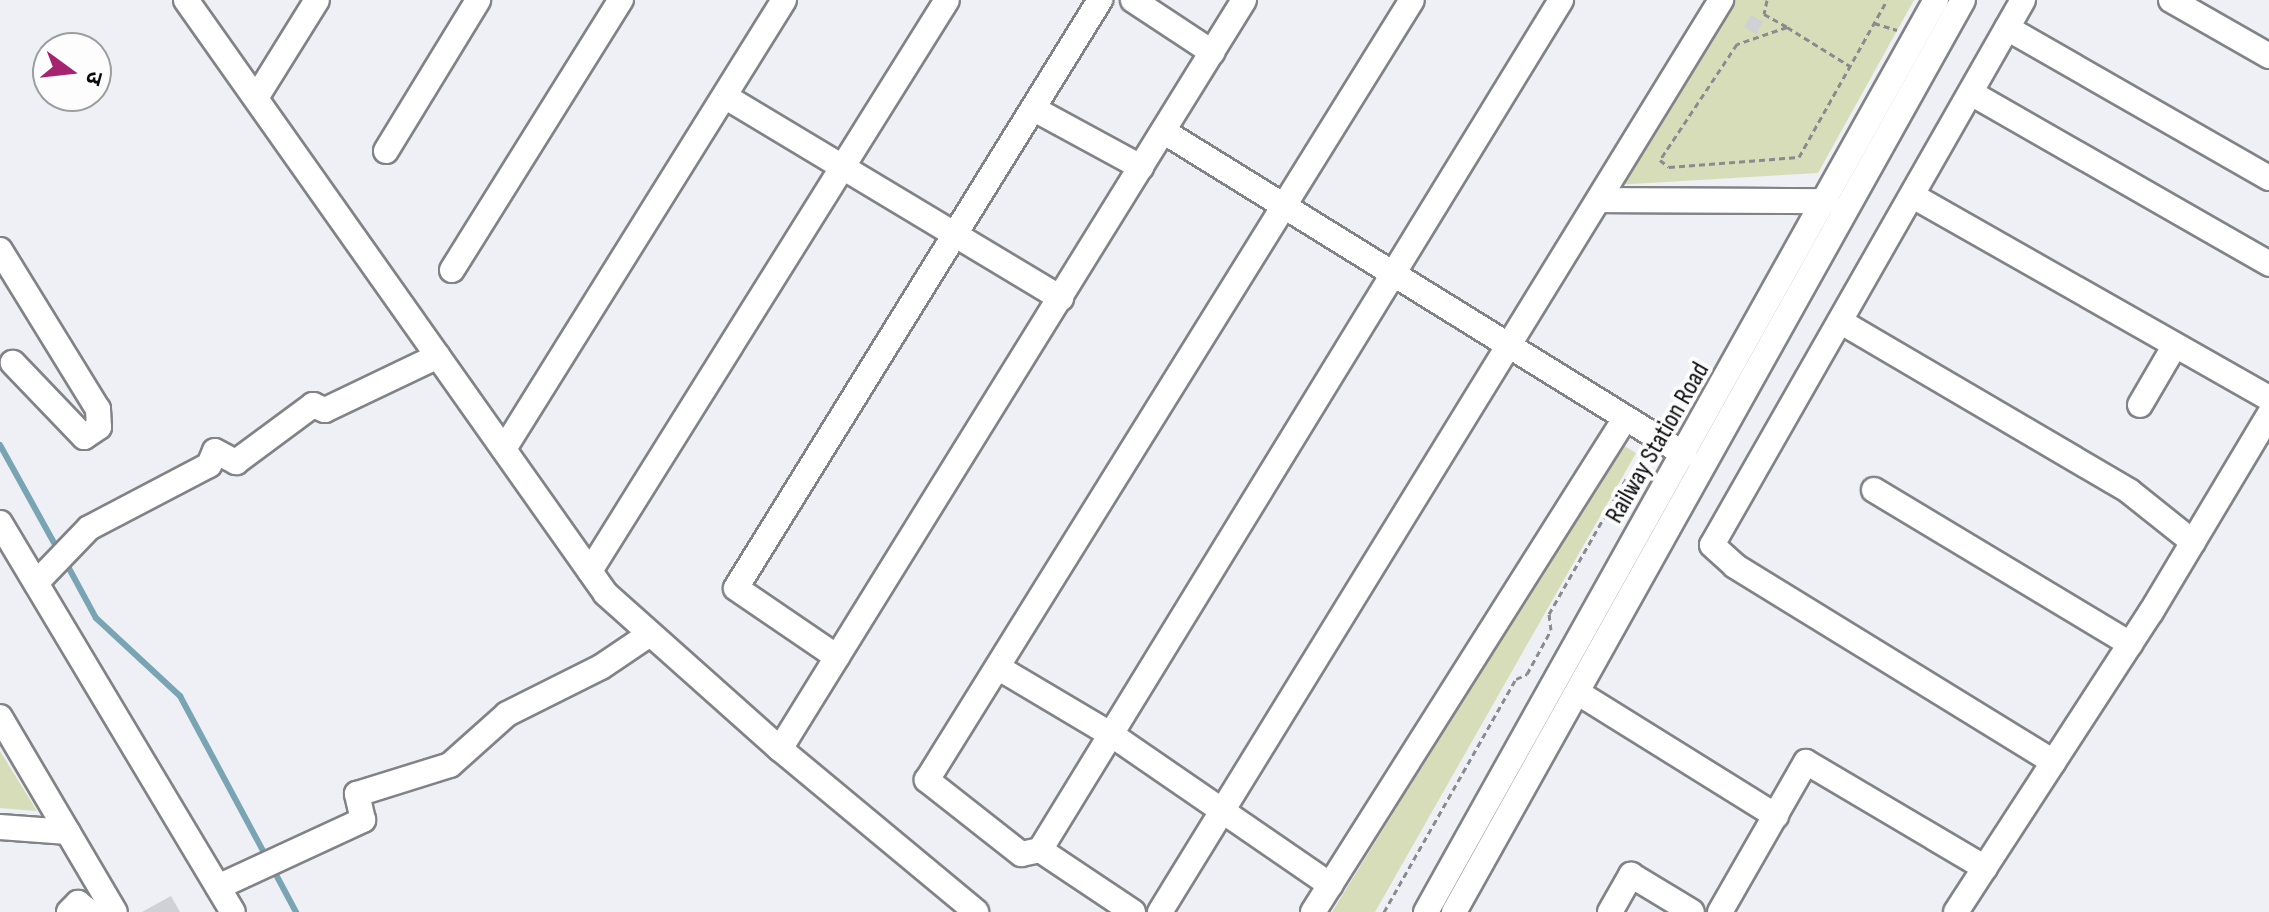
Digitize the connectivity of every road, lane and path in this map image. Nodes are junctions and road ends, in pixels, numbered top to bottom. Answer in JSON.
{"nodes":[{"id":1,"x":186,"y":0,"type":"edge"},
{"id":2,"x":317,"y":0,"type":"edge"},
{"id":3,"x":478,"y":0,"type":"edge"},
{"id":4,"x":621,"y":0,"type":"edge"},
{"id":5,"x":784,"y":0,"type":"edge"},
{"id":6,"x":947,"y":0,"type":"edge"},
{"id":7,"x":1100,"y":0,"type":"edge"},
{"id":8,"x":1133,"y":0,"type":"edge"},
{"id":9,"x":1244,"y":0,"type":"edge"},
{"id":10,"x":1412,"y":0,"type":"edge"},
{"id":11,"x":1561,"y":0,"type":"edge"},
{"id":12,"x":1721,"y":0,"type":"edge"},
{"id":13,"x":1767,"y":0,"type":"edge"},
{"id":14,"x":1887,"y":0,"type":"edge"},
{"id":15,"x":1936,"y":0,"type":"edge"},
{"id":16,"x":1963,"y":0,"type":"edge"},
{"id":17,"x":2023,"y":0,"type":"edge"},
{"id":18,"x":2171,"y":0,"type":"edge"},
{"id":19,"x":1787,"y":27,"type":"junction"},
{"id":20,"x":2007,"y":28,"type":"junction"},
{"id":21,"x":1212,"y":52,"type":"junction"},
{"id":22,"x":2269,"y":56,"type":"edge"},
{"id":23,"x":1850,"y":66,"type":"junction"},
{"id":24,"x":1971,"y":93,"type":"junction"},
{"id":25,"x":726,"y":97,"type":"junction"},
{"id":26,"x":256,"y":98,"type":"junction"},
{"id":27,"x":1034,"y":109,"type":"junction"},
{"id":28,"x":1163,"y":131,"type":"junction"},
{"id":29,"x":386,"y":151,"type":"dead end"},
{"id":30,"x":1141,"y":167,"type":"junction"},
{"id":31,"x":843,"y":168,"type":"junction"},
{"id":32,"x":2269,"y":178,"type":"edge"},
{"id":33,"x":1913,"y":196,"type":"junction"},
{"id":34,"x":1599,"y":200,"type":"junction"},
{"id":35,"x":1826,"y":201,"type":"junction"},
{"id":36,"x":1284,"y":206,"type":"junction"},
{"id":37,"x":956,"y":235,"type":"junction"},
{"id":38,"x":0,"y":250,"type":"edge"},
{"id":39,"x":2269,"y":264,"type":"edge"},
{"id":40,"x":452,"y":270,"type":"dead end"},
{"id":41,"x":1395,"y":276,"type":"junction"},
{"id":42,"x":1061,"y":298,"type":"junction"},
{"id":43,"x":1843,"y":323,"type":"junction"},
{"id":44,"x":2175,"y":345,"type":"junction"},
{"id":45,"x":1508,"y":347,"type":"junction"},
{"id":46,"x":438,"y":356,"type":"junction"},
{"id":47,"x":13,"y":363,"type":"dead end"},
{"id":48,"x":2269,"y":398,"type":"edge"},
{"id":49,"x":2140,"y":405,"type":"dead end"},
{"id":50,"x":2269,"y":415,"type":"edge"},
{"id":51,"x":1624,"y":420,"type":"junction"},
{"id":52,"x":504,"y":449,"type":"junction"},
{"id":53,"x":1684,"y":454,"type":"junction"},
{"id":54,"x":1627,"y":477,"type":"dead end"},
{"id":55,"x":1874,"y":490,"type":"dead end"},
{"id":56,"x":0,"y":523,"type":"edge"},
{"id":57,"x":2193,"y":542,"type":"junction"},
{"id":58,"x":590,"y":571,"type":"junction"},
{"id":59,"x":36,"y":583,"type":"junction"},
{"id":60,"x":650,"y":634,"type":"junction"},
{"id":61,"x":2130,"y":644,"type":"junction"},
{"id":62,"x":837,"y":657,"type":"junction"},
{"id":63,"x":995,"y":672,"type":"junction"},
{"id":64,"x":1580,"y":694,"type":"junction"},
{"id":65,"x":0,"y":717,"type":"edge"},
{"id":66,"x":1112,"y":735,"type":"junction"},
{"id":67,"x":780,"y":749,"type":"junction"},
{"id":68,"x":2054,"y":762,"type":"junction"},
{"id":69,"x":1222,"y":811,"type":"junction"},
{"id":70,"x":1776,"y":816,"type":"junction"},
{"id":71,"x":0,"y":827,"type":"edge"},
{"id":72,"x":68,"y":832,"type":"junction"},
{"id":73,"x":1040,"y":850,"type":"junction"},
{"id":74,"x":1985,"y":868,"type":"junction"},
{"id":75,"x":1330,"y":885,"type":"junction"},
{"id":76,"x":218,"y":887,"type":"junction"},
{"id":77,"x":69,"y":912,"type":"edge"},
{"id":78,"x":90,"y":912,"type":"edge"},
{"id":79,"x":115,"y":912,"type":"edge"},
{"id":80,"x":233,"y":912,"type":"edge"},
{"id":81,"x":976,"y":912,"type":"edge"},
{"id":82,"x":1133,"y":912,"type":"edge"},
{"id":83,"x":1160,"y":912,"type":"edge"},
{"id":84,"x":1313,"y":912,"type":"edge"},
{"id":85,"x":1384,"y":912,"type":"edge"},
{"id":86,"x":1426,"y":912,"type":"edge"},
{"id":87,"x":1454,"y":912,"type":"edge"},
{"id":88,"x":1610,"y":912,"type":"edge"},
{"id":89,"x":1692,"y":912,"type":"edge"},
{"id":90,"x":1720,"y":912,"type":"edge"},
{"id":91,"x":1956,"y":912,"type":"edge"}],
"edges":[{"from":1,"to":26,"type":"street"},
{"from":2,"to":26,"type":"street"},
{"from":3,"to":29,"type":"street"},
{"from":4,"to":40,"type":"street"},
{"from":5,"to":25,"type":"street"},
{"from":6,"to":31,"type":"street"},
{"from":7,"to":27,"type":"street"},
{"from":8,"to":21,"type":"street"},
{"from":9,"to":21,"type":"street"},
{"from":10,"to":36,"type":"street"},
{"from":11,"to":41,"type":"street"},
{"from":12,"to":34,"type":"street"},
{"from":13,"to":19,"type":"path"},
{"from":14,"to":23,"type":"path"},
{"from":15,"to":35,"type":"street","name":"Railway Station Road"},
{"from":16,"to":64,"type":"street","name":"Railway Station Road"},
{"from":17,"to":20,"type":"street"},
{"from":18,"to":22,"type":"street"},
{"from":19,"to":23,"type":"path"},
{"from":19,"to":23,"type":"path"},
{"from":20,"to":24,"type":"street"},
{"from":20,"to":32,"type":"street"},
{"from":21,"to":28,"type":"street"},
{"from":24,"to":33,"type":"street"},
{"from":24,"to":39,"type":"street"},
{"from":25,"to":31,"type":"street"},
{"from":25,"to":52,"type":"street"},
{"from":26,"to":46,"type":"street"},
{"from":27,"to":30,"type":"street"},
{"from":27,"to":37,"type":"street"},
{"from":28,"to":30,"type":"street"},
{"from":28,"to":36,"type":"street"},
{"from":30,"to":42,"type":"street"},
{"from":31,"to":37,"type":"street"},
{"from":31,"to":58,"type":"street"},
{"from":33,"to":43,"type":"street"},
{"from":33,"to":44,"type":"street"},
{"from":34,"to":35,"type":"street"},
{"from":34,"to":45,"type":"street"},
{"from":35,"to":53,"type":"street","name":"Railway Station Road"},
{"from":36,"to":41,"type":"street"},
{"from":36,"to":63,"type":"street"},
{"from":37,"to":42,"type":"street"},
{"from":37,"to":62,"type":"street"},
{"from":38,"to":47,"type":"street"},
{"from":41,"to":45,"type":"street"},
{"from":41,"to":66,"type":"street"},
{"from":42,"to":62,"type":"street"},
{"from":43,"to":57,"type":"street"},
{"from":43,"to":68,"type":"street"},
{"from":44,"to":48,"type":"street"},
{"from":44,"to":49,"type":"street"},
{"from":45,"to":51,"type":"street"},
{"from":45,"to":69,"type":"street"},
{"from":46,"to":52,"type":"street"},
{"from":46,"to":59,"type":"street"},
{"from":50,"to":57,"type":"street"},
{"from":51,"to":53,"type":"street"},
{"from":51,"to":75,"type":"street"},
{"from":52,"to":58,"type":"street"},
{"from":53,"to":86,"type":"street","name":"Railway Station Road"},
{"from":54,"to":85,"type":"path"},
{"from":55,"to":61,"type":"street"},
{"from":56,"to":59,"type":"street"},
{"from":57,"to":61,"type":"street"},
{"from":58,"to":60,"type":"street"},
{"from":59,"to":76,"type":"street"},
{"from":60,"to":67,"type":"street"},
{"from":60,"to":76,"type":"street"},
{"from":61,"to":68,"type":"street"},
{"from":62,"to":67,"type":"street"},
{"from":63,"to":66,"type":"street"},
{"from":63,"to":73,"type":"street"},
{"from":64,"to":70,"type":"street"},
{"from":64,"to":87,"type":"street","name":"Railway Station Road"},
{"from":65,"to":72,"type":"street"},
{"from":66,"to":69,"type":"street"},
{"from":66,"to":73,"type":"street"},
{"from":67,"to":81,"type":"street"},
{"from":68,"to":74,"type":"street"},
{"from":69,"to":75,"type":"street"},
{"from":69,"to":83,"type":"street"},
{"from":70,"to":74,"type":"street"},
{"from":70,"to":90,"type":"street"},
{"from":71,"to":72,"type":"street"},
{"from":72,"to":79,"type":"street"},
{"from":73,"to":82,"type":"street"},
{"from":74,"to":91,"type":"street"},
{"from":75,"to":84,"type":"street"},
{"from":76,"to":80,"type":"street"},
{"from":77,"to":78,"type":"street"},
{"from":88,"to":89,"type":"street"}]}
